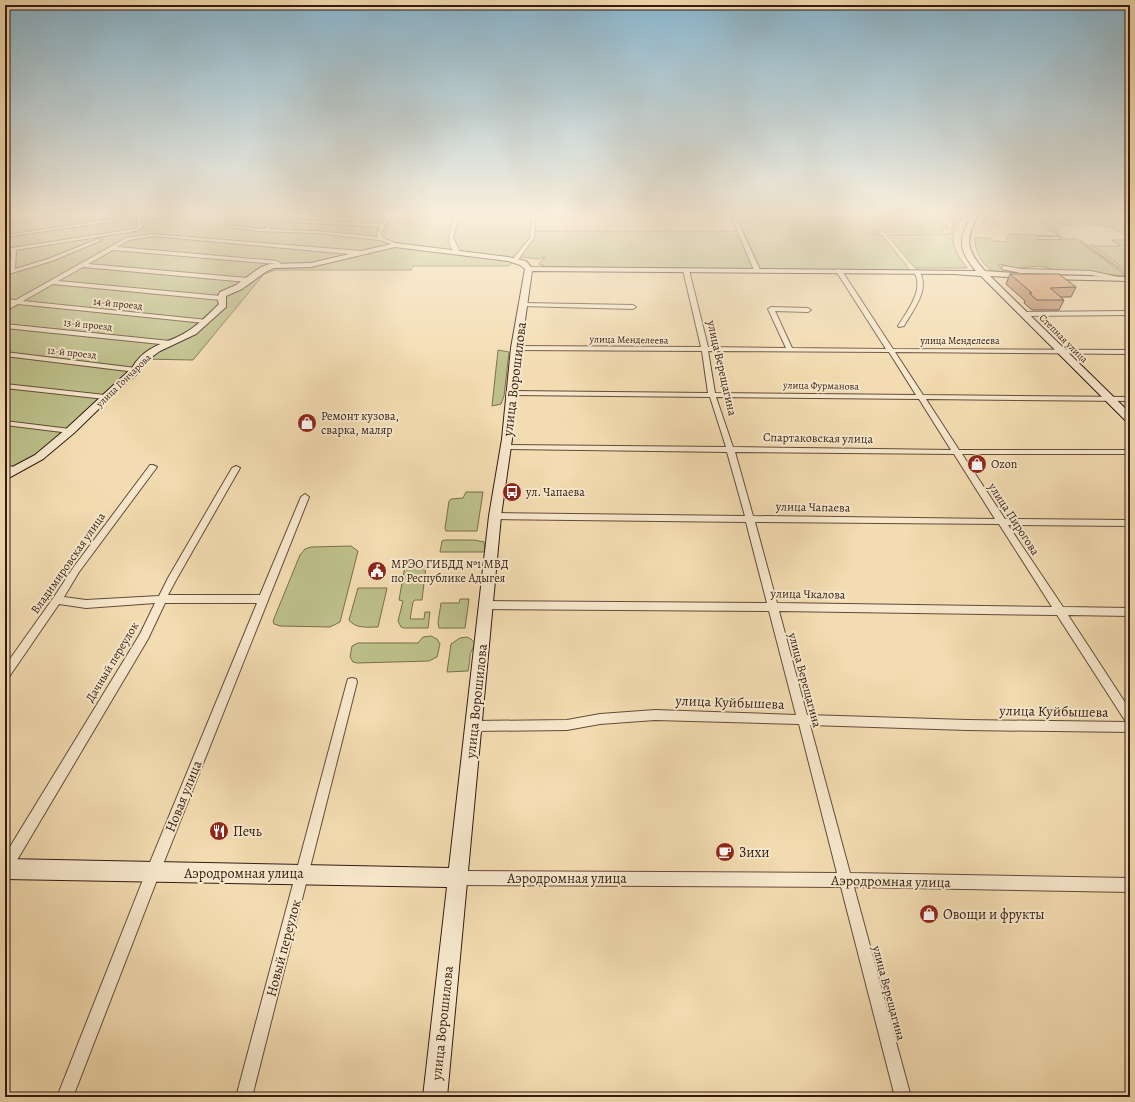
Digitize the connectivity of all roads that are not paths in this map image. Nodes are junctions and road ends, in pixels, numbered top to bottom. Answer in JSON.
{"nodes":[{"id":1,"x":12,"y":267,"type":"edge"},
{"id":2,"x":24,"y":267,"type":"edge"},
{"id":3,"x":78,"y":267,"type":"edge"},
{"id":4,"x":109,"y":267,"type":"edge"},
{"id":5,"x":272,"y":267,"type":"edge"},
{"id":6,"x":978,"y":267,"type":"edge"},
{"id":7,"x":981,"y":267,"type":"edge"},
{"id":8,"x":1004,"y":268,"type":"dead end"},
{"id":9,"x":529,"y":269,"type":"joint"},
{"id":10,"x":686,"y":270,"type":"junction"},
{"id":11,"x":757,"y":270,"type":"joint"},
{"id":12,"x":12,"y":271,"type":"junction"},
{"id":13,"x":839,"y":271,"type":"junction"},
{"id":14,"x":5,"y":272,"type":"edge"},
{"id":15,"x":917,"y":272,"type":"junction"},
{"id":16,"x":982,"y":273,"type":"junction"},
{"id":17,"x":1047,"y":277,"type":"junction"},
{"id":18,"x":1127,"y":279,"type":"edge"},
{"id":19,"x":247,"y":280,"type":"junction"},
{"id":20,"x":51,"y":282,"type":"junction"},
{"id":21,"x":221,"y":298,"type":"junction"},
{"id":22,"x":5,"y":301,"type":"edge"},
{"id":23,"x":17,"y":302,"type":"junction"},
{"id":24,"x":523,"y":305,"type":"junction"},
{"id":25,"x":633,"y":306,"type":"dead end"},
{"id":26,"x":5,"y":309,"type":"edge"},
{"id":27,"x":808,"y":310,"type":"dead end"},
{"id":28,"x":1130,"y":313,"type":"edge"},
{"id":29,"x":1023,"y":314,"type":"junction"},
{"id":30,"x":206,"y":321,"type":"junction"},
{"id":31,"x":5,"y":326,"type":"edge"},
{"id":32,"x":901,"y":326,"type":"dead end"},
{"id":33,"x":170,"y":343,"type":"junction"},
{"id":34,"x":516,"y":348,"type":"junction"},
{"id":35,"x":705,"y":350,"type":"junction"},
{"id":36,"x":790,"y":350,"type":"junction"},
{"id":37,"x":891,"y":350,"type":"junction"},
{"id":38,"x":1060,"y":350,"type":"junction"},
{"id":39,"x":1130,"y":352,"type":"edge"},
{"id":40,"x":5,"y":354,"type":"edge"},
{"id":41,"x":136,"y":370,"type":"junction"},
{"id":42,"x":5,"y":386,"type":"edge"},
{"id":43,"x":512,"y":393,"type":"junction"},
{"id":44,"x":712,"y":394,"type":"junction"},
{"id":45,"x":919,"y":396,"type":"junction"},
{"id":46,"x":105,"y":398,"type":"junction"},
{"id":47,"x":1110,"y":399,"type":"junction"},
{"id":48,"x":1130,"y":399,"type":"edge"},
{"id":49,"x":1130,"y":419,"type":"edge"},
{"id":50,"x":5,"y":423,"type":"edge"},
{"id":51,"x":70,"y":431,"type":"junction"},
{"id":52,"x":505,"y":447,"type":"junction"},
{"id":53,"x":730,"y":449,"type":"junction"},
{"id":54,"x":956,"y":452,"type":"junction"},
{"id":55,"x":1130,"y":452,"type":"edge"},
{"id":56,"x":153,"y":467,"type":"dead end"},
{"id":57,"x":236,"y":468,"type":"dead end"},
{"id":58,"x":8,"y":471,"type":"edge"},
{"id":59,"x":305,"y":497,"type":"dead end"},
{"id":60,"x":495,"y":516,"type":"junction"},
{"id":61,"x":750,"y":519,"type":"junction"},
{"id":62,"x":1001,"y":521,"type":"junction"},
{"id":63,"x":1130,"y":523,"type":"edge"},
{"id":64,"x":163,"y":599,"type":"junction"},
{"id":65,"x":264,"y":599,"type":"junction"},
{"id":66,"x":57,"y":600,"type":"junction"},
{"id":67,"x":486,"y":605,"type":"junction"},
{"id":68,"x":772,"y":607,"type":"junction"},
{"id":69,"x":1058,"y":611,"type":"junction"},
{"id":70,"x":1130,"y":612,"type":"edge"},
{"id":71,"x":5,"y":674,"type":"edge"},
{"id":72,"x":352,"y":682,"type":"dead end"},
{"id":73,"x":1130,"y":719,"type":"edge"},
{"id":74,"x":802,"y":720,"type":"junction"},
{"id":75,"x":474,"y":726,"type":"junction"},
{"id":76,"x":1130,"y":727,"type":"edge"},
{"id":77,"x":5,"y":868,"type":"edge"},
{"id":78,"x":152,"y":872,"type":"junction"},
{"id":79,"x":303,"y":873,"type":"junction"},
{"id":80,"x":457,"y":878,"type":"junction"},
{"id":81,"x":845,"y":880,"type":"junction"},
{"id":82,"x":1130,"y":885,"type":"edge"},
{"id":83,"x":65,"y":1097,"type":"edge"},
{"id":84,"x":244,"y":1097,"type":"edge"},
{"id":85,"x":435,"y":1097,"type":"edge"},
{"id":86,"x":903,"y":1097,"type":"edge"}],
"edges":[{"from":1,"to":12,"type":"street"},
{"from":2,"to":12,"type":"street"},
{"from":3,"to":20,"type":"street"},
{"from":4,"to":19,"type":"street"},
{"from":5,"to":19,"type":"street"},
{"from":6,"to":16,"type":"street","name":"Степная улица"},
{"from":7,"to":17,"type":"street"},
{"from":8,"to":18,"type":"street"},
{"from":9,"to":10,"type":"street"},
{"from":9,"to":24,"type":"street","name":"улица Ворошилова"},
{"from":10,"to":11,"type":"street"},
{"from":10,"to":35,"type":"street","name":"улица Верещагина"},
{"from":11,"to":13,"type":"street"},
{"from":12,"to":14,"type":"street"},
{"from":13,"to":15,"type":"street"},
{"from":13,"to":37,"type":"street","name":"улица Пирогова"},
{"from":15,"to":16,"type":"street"},
{"from":15,"to":32,"type":"street"},
{"from":16,"to":17,"type":"street"},
{"from":16,"to":29,"type":"street","name":"Степная улица"},
{"from":17,"to":18,"type":"street"},
{"from":19,"to":21,"type":"street"},
{"from":20,"to":21,"type":"street"},
{"from":20,"to":23,"type":"street"},
{"from":21,"to":30,"type":"street","name":"улица Гончарова"},
{"from":22,"to":23,"type":"street","name":"14-й проезд"},
{"from":23,"to":26,"type":"street"},
{"from":23,"to":30,"type":"street","name":"14-й проезд"},
{"from":24,"to":25,"type":"street","name":"улица Ворошилова"},
{"from":24,"to":34,"type":"street","name":"улица Ворошилова"},
{"from":27,"to":36,"type":"street"},
{"from":28,"to":29,"type":"street"},
{"from":29,"to":38,"type":"street","name":"Степная улица"},
{"from":30,"to":33,"type":"street","name":"улица Гончарова"},
{"from":31,"to":33,"type":"street","name":"13-й проезд"},
{"from":33,"to":41,"type":"street","name":"улица Гончарова"},
{"from":34,"to":35,"type":"street","name":"улица Менделеева"},
{"from":34,"to":43,"type":"street","name":"улица Ворошилова"},
{"from":35,"to":36,"type":"street","name":"улица Менделеева"},
{"from":35,"to":44,"type":"street","name":"улица Верещагина"},
{"from":36,"to":37,"type":"street","name":"улица Менделеева"},
{"from":37,"to":38,"type":"street","name":"улица Менделеева"},
{"from":37,"to":45,"type":"street","name":"улица Пирогова"},
{"from":38,"to":39,"type":"street","name":"улица Менделеева"},
{"from":38,"to":47,"type":"street","name":"Степная улица"},
{"from":40,"to":41,"type":"street","name":"12-й проезд"},
{"from":41,"to":46,"type":"street","name":"улица Гончарова"},
{"from":42,"to":46,"type":"street"},
{"from":43,"to":44,"type":"street","name":"улица Фурманова"},
{"from":43,"to":52,"type":"street","name":"улица Ворошилова"},
{"from":44,"to":45,"type":"street","name":"улица Фурманова"},
{"from":44,"to":53,"type":"street","name":"улица Верещагина"},
{"from":45,"to":47,"type":"street","name":"улица Фурманова"},
{"from":45,"to":54,"type":"street","name":"улица Пирогова"},
{"from":46,"to":51,"type":"street","name":"улица Гончарова"},
{"from":47,"to":48,"type":"street","name":"улица Фурманова"},
{"from":47,"to":49,"type":"street","name":"Степная улица"},
{"from":50,"to":51,"type":"street"},
{"from":51,"to":58,"type":"street","name":"улица Гончарова"},
{"from":52,"to":53,"type":"street","name":"Спартаковская улица"},
{"from":52,"to":60,"type":"street","name":"улица Ворошилова"},
{"from":53,"to":54,"type":"street","name":"Спартаковская улица"},
{"from":53,"to":61,"type":"street","name":"улица Верещагина"},
{"from":54,"to":55,"type":"street","name":"Спартаковская улица"},
{"from":54,"to":62,"type":"street","name":"улица Пирогова"},
{"from":56,"to":66,"type":"street","name":"Владимировская улица"},
{"from":57,"to":64,"type":"street","name":"Дачный переулок"},
{"from":59,"to":65,"type":"street","name":"Новая улица"},
{"from":60,"to":61,"type":"street","name":"улица Чапаева"},
{"from":60,"to":67,"type":"street","name":"улица Ворошилова"},
{"from":61,"to":62,"type":"street","name":"улица Чапаева"},
{"from":61,"to":68,"type":"street","name":"улица Верещагина"},
{"from":62,"to":63,"type":"street","name":"улица Чапаева"},
{"from":62,"to":69,"type":"street","name":"улица Пирогова"},
{"from":64,"to":65,"type":"street"},
{"from":64,"to":66,"type":"street"},
{"from":64,"to":77,"type":"street","name":"Дачный переулок"},
{"from":65,"to":78,"type":"street","name":"Новая улица"},
{"from":66,"to":71,"type":"street","name":"Владимировская улица"},
{"from":67,"to":68,"type":"street","name":"улица Чкалова"},
{"from":67,"to":75,"type":"street","name":"улица Ворошилова"},
{"from":68,"to":69,"type":"street","name":"улица Чкалова"},
{"from":68,"to":74,"type":"street","name":"улица Верещагина"},
{"from":69,"to":70,"type":"street","name":"улица Чкалова"},
{"from":69,"to":73,"type":"street","name":"улица Пирогова"},
{"from":72,"to":79,"type":"street","name":"Новый переулок"},
{"from":74,"to":75,"type":"street","name":"улица Куйбышева"},
{"from":74,"to":76,"type":"street","name":"улица Куйбышева"},
{"from":74,"to":81,"type":"street","name":"улица Верещагина"},
{"from":75,"to":80,"type":"street","name":"улица Ворошилова"},
{"from":77,"to":78,"type":"street","name":"Аэродромная улица"},
{"from":78,"to":79,"type":"street","name":"Аэродромная улица"},
{"from":78,"to":83,"type":"street","name":"Новая улица"},
{"from":79,"to":80,"type":"street","name":"Аэродромная улица"},
{"from":79,"to":84,"type":"street","name":"Новый переулок"},
{"from":80,"to":81,"type":"street","name":"Аэродромная улица"},
{"from":80,"to":85,"type":"street","name":"улица Ворошилова"},
{"from":81,"to":82,"type":"street","name":"Аэродромная улица"},
{"from":81,"to":86,"type":"street","name":"улица Верещагина"}]}
